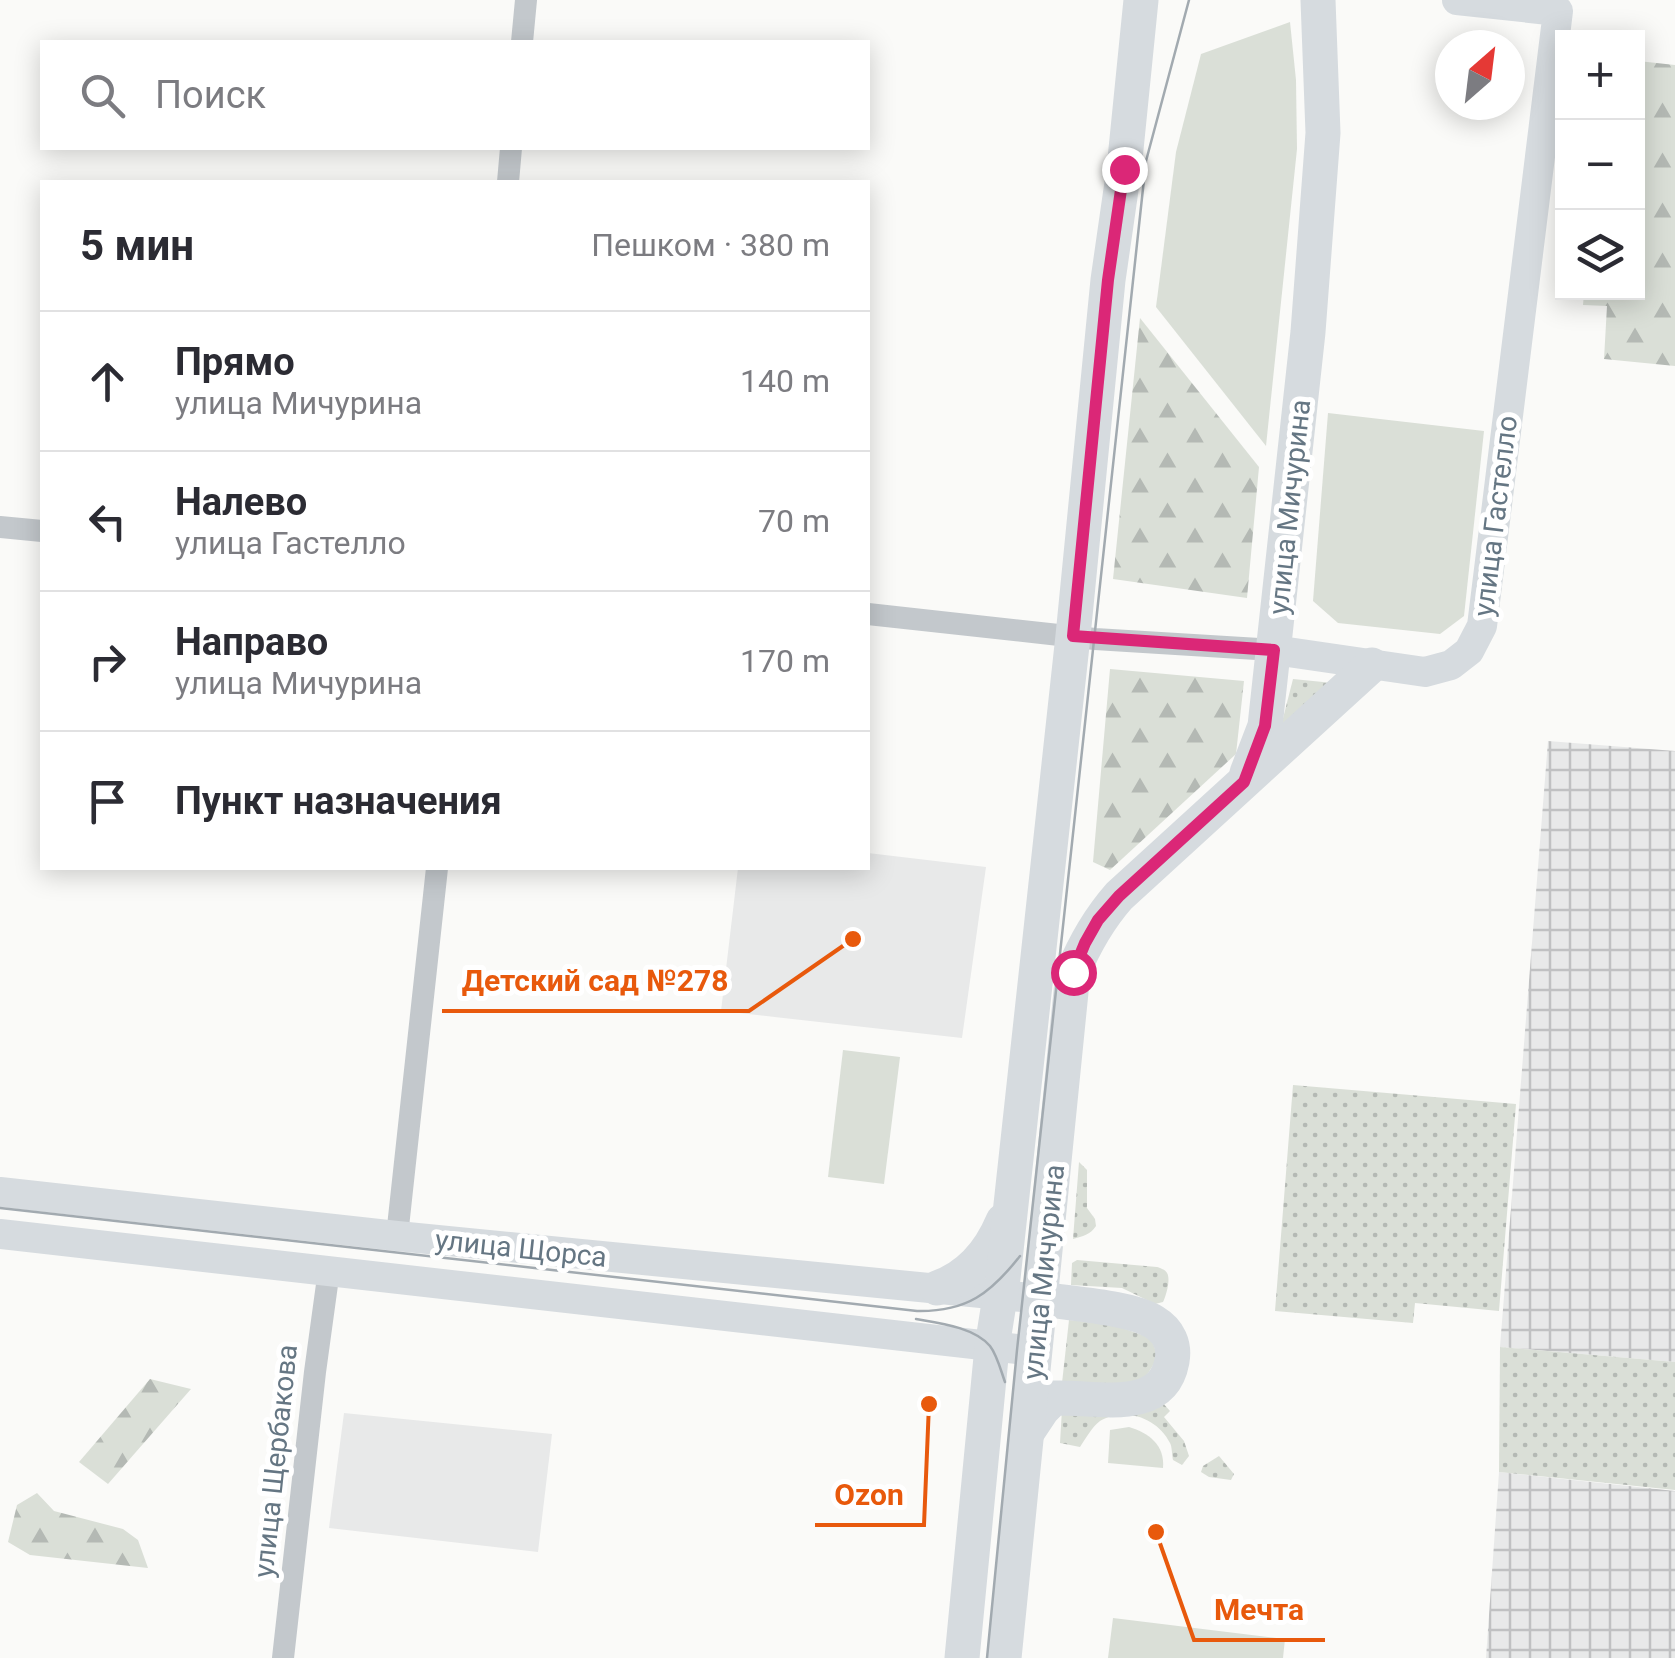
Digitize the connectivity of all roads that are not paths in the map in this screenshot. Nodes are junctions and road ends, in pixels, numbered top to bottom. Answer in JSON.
{"nodes":[{"id":1,"x":526,"y":0,"type":"edge"},
{"id":2,"x":1142,"y":0,"type":"edge"},
{"id":3,"x":1318,"y":0,"type":"edge"},
{"id":4,"x":1457,"y":0,"type":"edge"},
{"id":5,"x":522,"y":40,"type":"edge"},
{"id":6,"x":511,"y":150,"type":"edge"},
{"id":7,"x":508,"y":180,"type":"edge"},
{"id":8,"x":0,"y":526,"type":"edge"},
{"id":9,"x":40,"y":531,"type":"edge"},
{"id":10,"x":870,"y":614,"type":"edge"},
{"id":11,"x":1073,"y":636,"type":"junction"},
{"id":12,"x":1274,"y":650,"type":"junction"},
{"id":13,"x":1372,"y":665,"type":"junction"},
{"id":14,"x":1244,"y":782,"type":"junction"},
{"id":15,"x":437,"y":870,"type":"edge"},
{"id":16,"x":0,"y":1192,"type":"edge"},
{"id":17,"x":1011,"y":1202,"type":"junction"},
{"id":18,"x":0,"y":1234,"type":"edge"},
{"id":19,"x":398,"y":1236,"type":"junction"},
{"id":20,"x":329,"y":1270,"type":"junction"},
{"id":21,"x":937,"y":1288,"type":"junction"},
{"id":22,"x":1000,"y":1294,"type":"junction"},
{"id":23,"x":1042,"y":1299,"type":"junction"},
{"id":24,"x":992,"y":1347,"type":"junction"},
{"id":25,"x":1035,"y":1352,"type":"junction"},
{"id":26,"x":1028,"y":1430,"type":"junction"},
{"id":27,"x":283,"y":1658,"type":"edge"},
{"id":28,"x":962,"y":1658,"type":"edge"},
{"id":29,"x":1004,"y":1658,"type":"edge"}],
"edges":[{"from":1,"to":5,"type":"street"},
{"from":2,"to":11,"type":"main road","name":"улица Мичурина"},
{"from":3,"to":12,"type":"main road","name":"улица Мичурина"},
{"from":4,"to":13,"type":"main road","name":"улица Гастелло"},
{"from":6,"to":7,"type":"street"},
{"from":8,"to":9,"type":"street"},
{"from":10,"to":11,"type":"street","name":"улица Гастелло"},
{"from":11,"to":12,"type":"street","name":"улица Гастелло"},
{"from":11,"to":17,"type":"main road","name":"улица Мичурина"},
{"from":12,"to":13,"type":"main road","name":"улица Гастелло"},
{"from":12,"to":14,"type":"main road","name":"улица Мичурина"},
{"from":13,"to":14,"type":"main road"},
{"from":14,"to":23,"type":"main road","name":"улица Мичурина"},
{"from":15,"to":19,"type":"street"},
{"from":16,"to":19,"type":"main road","name":"улица Щорса"},
{"from":17,"to":21,"type":"main road"},
{"from":17,"to":22,"type":"main road","name":"улица Мичурина"},
{"from":18,"to":20,"type":"main road","name":"улица Щорса"},
{"from":19,"to":21,"type":"main road","name":"улица Щорса"},
{"from":20,"to":24,"type":"main road","name":"улица Щорса"},
{"from":20,"to":27,"type":"street","name":"улица Щербакова"},
{"from":21,"to":22,"type":"main road","name":"улица Щорса"},
{"from":22,"to":23,"type":"main road","name":"улица Щорса"},
{"from":22,"to":24,"type":"main road","name":"улица Мичурина"},
{"from":23,"to":25,"type":"main road","name":"улица Мичурина"},
{"from":23,"to":26,"type":"main road"},
{"from":24,"to":25,"type":"main road","name":"улица Щорса"},
{"from":24,"to":28,"type":"main road","name":"улица Мичурина"},
{"from":25,"to":26,"type":"main road","name":"улица Мичурина"},
{"from":26,"to":29,"type":"main road","name":"улица Мичурина"}]}
